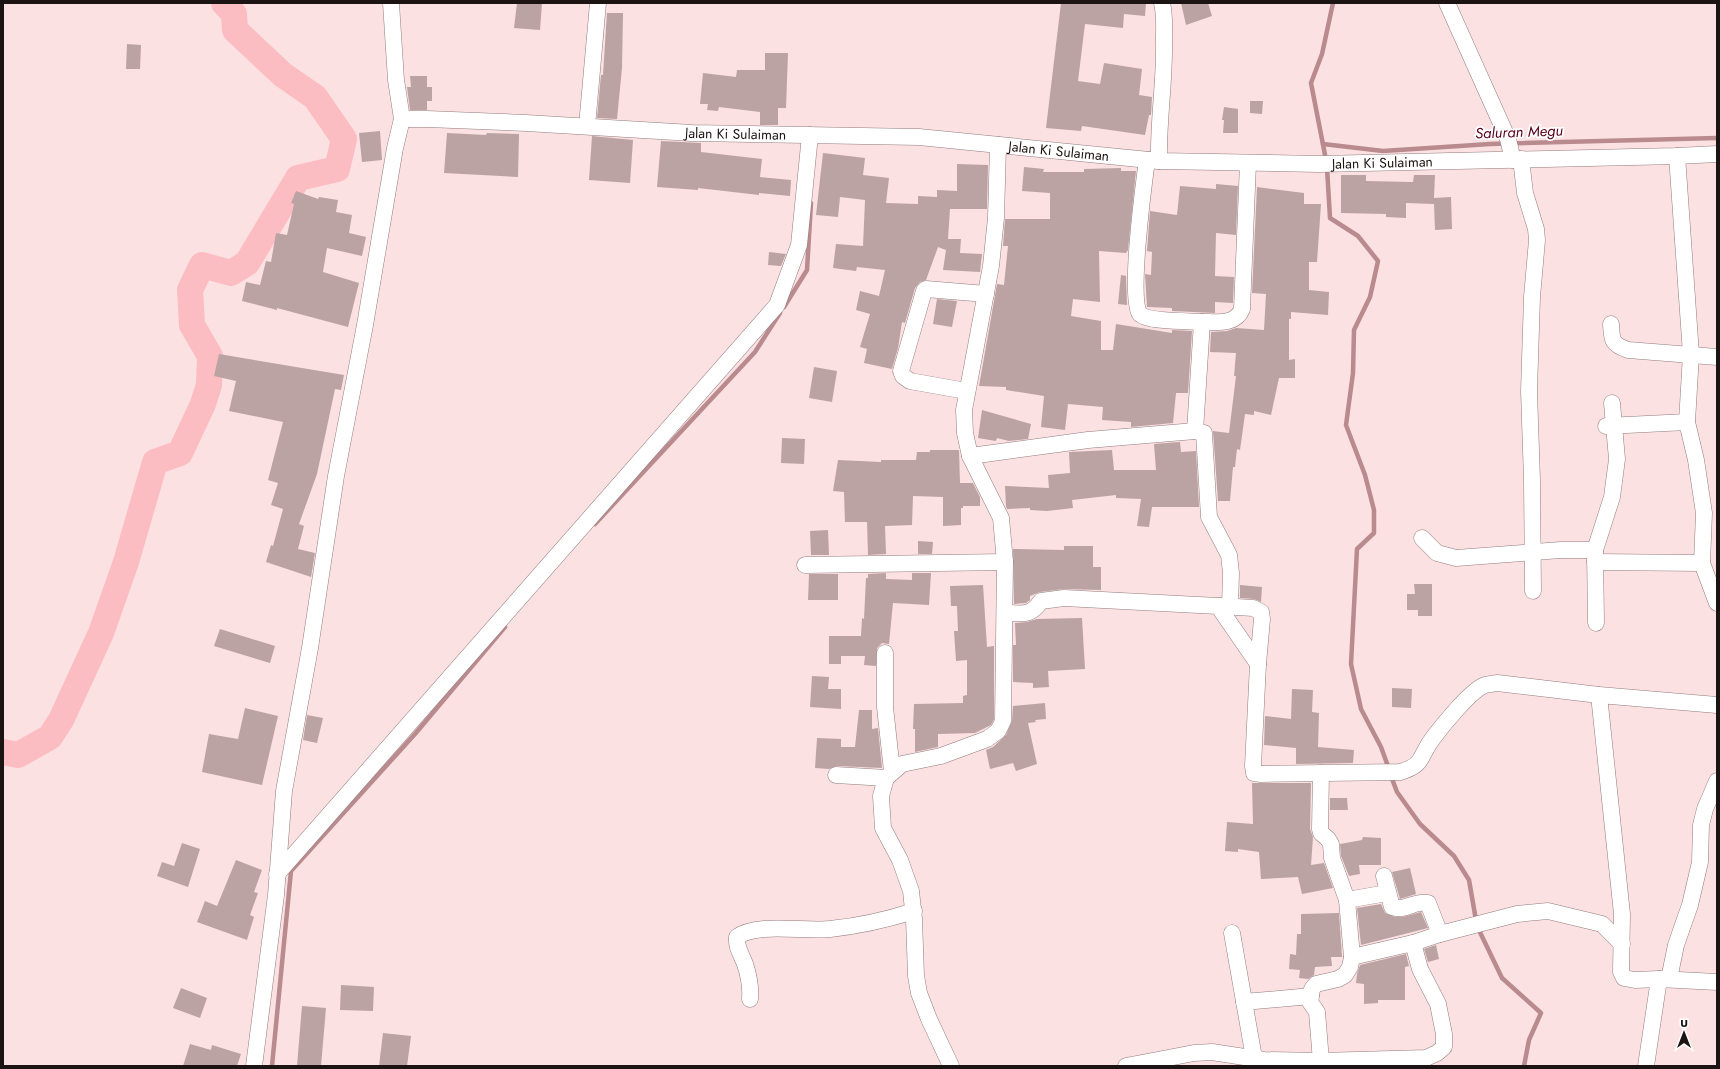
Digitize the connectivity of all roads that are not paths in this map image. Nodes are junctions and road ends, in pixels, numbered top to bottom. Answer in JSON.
{"nodes":[{"id":1,"x":391,"y":3,"type":"edge"},
{"id":2,"x":598,"y":3,"type":"edge"},
{"id":3,"x":1162,"y":3,"type":"edge"},
{"id":4,"x":1447,"y":3,"type":"edge"},
{"id":5,"x":402,"y":120,"type":"junction"},
{"id":6,"x":587,"y":126,"type":"junction"},
{"id":7,"x":810,"y":135,"type":"junction"},
{"id":8,"x":998,"y":145,"type":"junction"},
{"id":9,"x":1513,"y":152,"type":"junction"},
{"id":10,"x":1717,"y":154,"type":"edge"},
{"id":11,"x":1677,"y":156,"type":"junction"},
{"id":12,"x":1153,"y":161,"type":"junction"},
{"id":13,"x":1248,"y":163,"type":"junction"},
{"id":14,"x":986,"y":294,"type":"junction"},
{"id":15,"x":1202,"y":322,"type":"junction"},
{"id":16,"x":1611,"y":324,"type":"dead end"},
{"id":17,"x":1691,"y":354,"type":"junction"},
{"id":18,"x":1717,"y":357,"type":"edge"},
{"id":19,"x":966,"y":391,"type":"junction"},
{"id":20,"x":1612,"y":403,"type":"dead end"},
{"id":21,"x":1687,"y":422,"type":"junction"},
{"id":22,"x":1610,"y":426,"type":"junction"},
{"id":23,"x":1195,"y":431,"type":"junction"},
{"id":24,"x":970,"y":456,"type":"junction"},
{"id":25,"x":1710,"y":514,"type":"edge"},
{"id":26,"x":1422,"y":538,"type":"dead end"},
{"id":27,"x":1531,"y":552,"type":"junction"},
{"id":28,"x":1595,"y":556,"type":"junction"},
{"id":29,"x":1005,"y":562,"type":"junction"},
{"id":30,"x":1702,"y":563,"type":"junction"},
{"id":31,"x":805,"y":565,"type":"dead end"},
{"id":32,"x":1533,"y":591,"type":"dead end"},
{"id":33,"x":1717,"y":603,"type":"edge"},
{"id":34,"x":1224,"y":606,"type":"junction"},
{"id":35,"x":1005,"y":613,"type":"junction"},
{"id":36,"x":1596,"y":624,"type":"dead end"},
{"id":37,"x":886,"y":654,"type":"dead end"},
{"id":38,"x":1258,"y":664,"type":"junction"},
{"id":39,"x":1600,"y":695,"type":"junction"},
{"id":40,"x":1717,"y":705,"type":"edge"},
{"id":41,"x":1321,"y":773,"type":"junction"},
{"id":42,"x":889,"y":774,"type":"junction"},
{"id":43,"x":836,"y":775,"type":"dead end"},
{"id":44,"x":1717,"y":781,"type":"edge"},
{"id":45,"x":277,"y":874,"type":"junction"},
{"id":46,"x":1384,"y":876,"type":"dead end"},
{"id":47,"x":1387,"y":893,"type":"junction"},
{"id":48,"x":1347,"y":900,"type":"junction"},
{"id":49,"x":914,"y":911,"type":"junction"},
{"id":50,"x":1232,"y":933,"type":"dead end"},
{"id":51,"x":1440,"y":934,"type":"junction"},
{"id":52,"x":1413,"y":943,"type":"junction"},
{"id":53,"x":1622,"y":944,"type":"junction"},
{"id":54,"x":1352,"y":956,"type":"junction"},
{"id":55,"x":1664,"y":979,"type":"junction"},
{"id":56,"x":1717,"y":982,"type":"edge"},
{"id":57,"x":1311,"y":996,"type":"junction"},
{"id":58,"x":750,"y":999,"type":"dead end"},
{"id":59,"x":1244,"y":1002,"type":"junction"},
{"id":60,"x":1254,"y":1058,"type":"junction"},
{"id":61,"x":1321,"y":1061,"type":"junction"},
{"id":62,"x":254,"y":1066,"type":"edge"},
{"id":63,"x":951,"y":1066,"type":"edge"},
{"id":64,"x":1126,"y":1066,"type":"edge"},
{"id":65,"x":1646,"y":1066,"type":"edge"}],
"edges":[{"from":1,"to":5,"type":"street"},
{"from":2,"to":6,"type":"street"},
{"from":3,"to":12,"type":"street"},
{"from":4,"to":9,"type":"street"},
{"from":5,"to":6,"type":"street","name":"Jalan Ki Sulaiman"},
{"from":5,"to":45,"type":"street"},
{"from":6,"to":7,"type":"street","name":"Jalan Ki Sulaiman"},
{"from":7,"to":8,"type":"street","name":"Jalan Ki Sulaiman"},
{"from":7,"to":45,"type":"street"},
{"from":8,"to":12,"type":"street","name":"Jalan Ki Sulaiman"},
{"from":8,"to":14,"type":"street"},
{"from":9,"to":11,"type":"street","name":"Jalan Ki Sulaiman"},
{"from":9,"to":13,"type":"street","name":"Jalan Ki Sulaiman"},
{"from":9,"to":27,"type":"street"},
{"from":10,"to":11,"type":"street","name":"Jalan Ki Sulaiman"},
{"from":11,"to":17,"type":"street"},
{"from":12,"to":13,"type":"street","name":"Jalan Ki Sulaiman"},
{"from":12,"to":15,"type":"street"},
{"from":13,"to":15,"type":"street"},
{"from":14,"to":19,"type":"street"},
{"from":14,"to":19,"type":"street"},
{"from":15,"to":23,"type":"street"},
{"from":16,"to":17,"type":"street"},
{"from":17,"to":18,"type":"street"},
{"from":17,"to":21,"type":"street"},
{"from":19,"to":24,"type":"street"},
{"from":20,"to":22,"type":"street"},
{"from":21,"to":22,"type":"street"},
{"from":21,"to":25,"type":"street"},
{"from":22,"to":28,"type":"street"},
{"from":23,"to":24,"type":"street"},
{"from":23,"to":34,"type":"street"},
{"from":24,"to":29,"type":"street"},
{"from":25,"to":30,"type":"street"},
{"from":26,"to":27,"type":"street"},
{"from":27,"to":28,"type":"street"},
{"from":27,"to":32,"type":"street"},
{"from":28,"to":30,"type":"street"},
{"from":28,"to":36,"type":"street"},
{"from":29,"to":31,"type":"street"},
{"from":29,"to":35,"type":"street"},
{"from":30,"to":33,"type":"street"},
{"from":34,"to":35,"type":"street"},
{"from":34,"to":38,"type":"street"},
{"from":34,"to":38,"type":"street"},
{"from":35,"to":42,"type":"street"},
{"from":37,"to":42,"type":"street"},
{"from":38,"to":41,"type":"street"},
{"from":39,"to":40,"type":"street"},
{"from":39,"to":41,"type":"street"},
{"from":39,"to":53,"type":"street"},
{"from":41,"to":48,"type":"street"},
{"from":42,"to":43,"type":"street"},
{"from":42,"to":49,"type":"street"},
{"from":44,"to":55,"type":"street"},
{"from":45,"to":62,"type":"street"},
{"from":46,"to":47,"type":"street"},
{"from":47,"to":48,"type":"street"},
{"from":47,"to":51,"type":"street"},
{"from":48,"to":54,"type":"street"},
{"from":49,"to":58,"type":"street"},
{"from":49,"to":63,"type":"street"},
{"from":50,"to":59,"type":"street"},
{"from":51,"to":52,"type":"street"},
{"from":51,"to":53,"type":"street"},
{"from":52,"to":54,"type":"street"},
{"from":52,"to":61,"type":"street"},
{"from":53,"to":55,"type":"street"},
{"from":54,"to":57,"type":"street"},
{"from":55,"to":56,"type":"street"},
{"from":55,"to":65,"type":"street"},
{"from":57,"to":59,"type":"street"},
{"from":57,"to":61,"type":"street"},
{"from":59,"to":60,"type":"street"},
{"from":60,"to":61,"type":"street"},
{"from":60,"to":64,"type":"street"}]}
